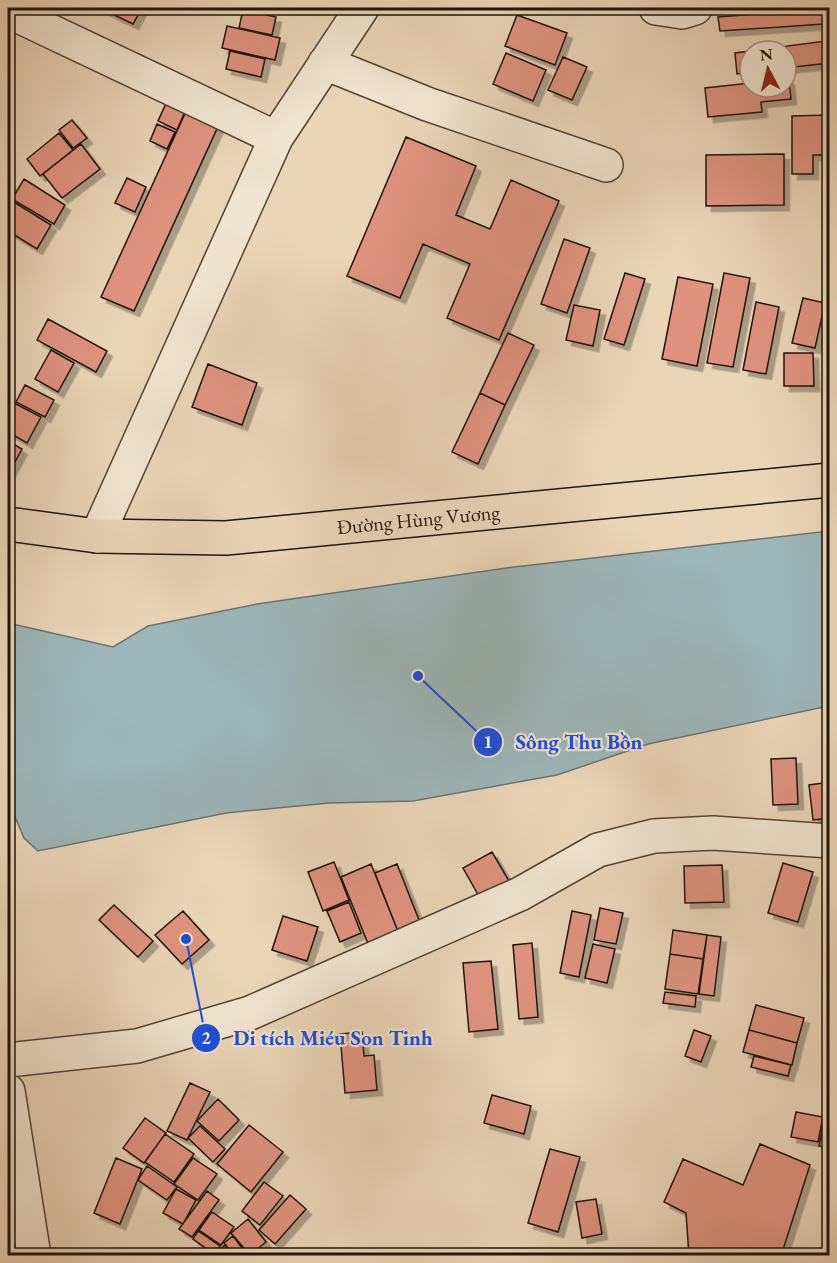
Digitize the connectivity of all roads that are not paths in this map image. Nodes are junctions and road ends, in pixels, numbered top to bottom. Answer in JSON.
{"nodes":[{"id":1,"x":362,"y":8,"type":"edge"},
{"id":2,"x":656,"y":8,"type":"edge"},
{"id":3,"x":695,"y":8,"type":"edge"},
{"id":4,"x":8,"y":11,"type":"edge"},
{"id":5,"x":325,"y":63,"type":"junction"},
{"id":6,"x":276,"y":138,"type":"junction"},
{"id":7,"x":606,"y":165,"type":"dead end"},
{"id":8,"x":830,"y":480,"type":"edge"},
{"id":9,"x":8,"y":524,"type":"edge"},
{"id":10,"x":97,"y":536,"type":"junction"},
{"id":11,"x":830,"y":841,"type":"edge"},
{"id":12,"x":8,"y":1060,"type":"edge"},
{"id":13,"x":8,"y":1091,"type":"edge"},
{"id":14,"x":34,"y":1256,"type":"edge"}],
"edges":[{"from":1,"to":5,"type":"street"},
{"from":2,"to":3,"type":"street"},
{"from":4,"to":6,"type":"street"},
{"from":5,"to":6,"type":"street"},
{"from":5,"to":7,"type":"street"},
{"from":6,"to":10,"type":"street"},
{"from":8,"to":10,"type":"main road","name":"Đường Hùng Vương"},
{"from":9,"to":10,"type":"main road","name":"Đường Hùng Vương"},
{"from":11,"to":12,"type":"street"},
{"from":13,"to":14,"type":"street"}]}
